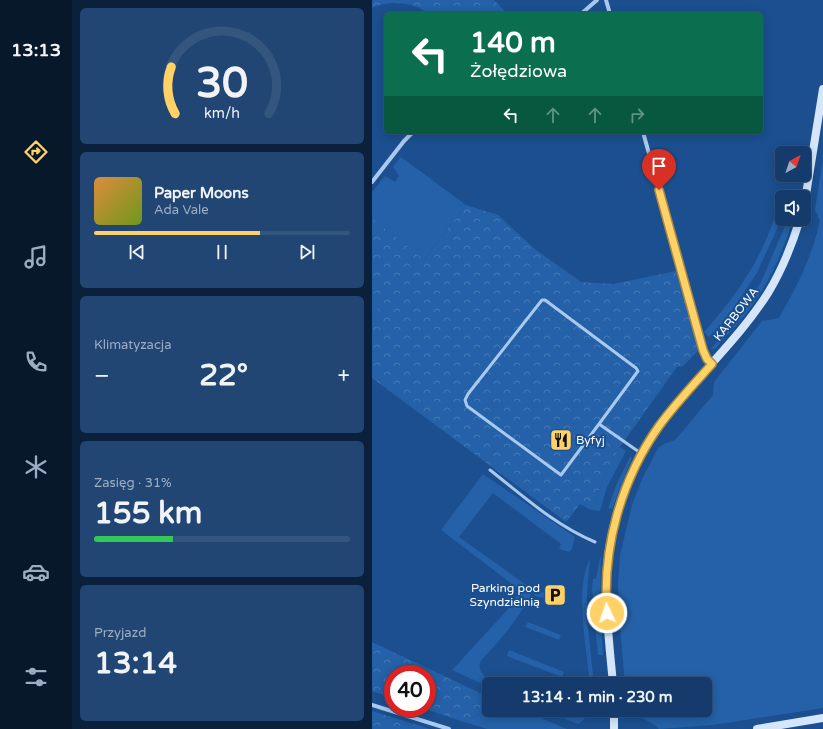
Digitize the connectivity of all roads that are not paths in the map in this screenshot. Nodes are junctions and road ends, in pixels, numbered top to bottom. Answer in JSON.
{"nodes":[{"id":1,"x":596,"y":0,"type":"edge"},
{"id":2,"x":606,"y":0,"type":"edge"},
{"id":3,"x":583,"y":12,"type":"edge"},
{"id":4,"x":609,"y":12,"type":"edge"},
{"id":5,"x":823,"y":89,"type":"edge"},
{"id":6,"x":411,"y":134,"type":"edge"},
{"id":7,"x":644,"y":134,"type":"edge"},
{"id":8,"x":372,"y":182,"type":"edge"},
{"id":9,"x":807,"y":190,"type":"edge"},
{"id":10,"x":797,"y":226,"type":"edge"},
{"id":11,"x":712,"y":364,"type":"junction"},
{"id":12,"x":599,"y":424,"type":"junction"},
{"id":13,"x":642,"y":454,"type":"junction"},
{"id":14,"x":490,"y":470,"type":"dead end"},
{"id":15,"x":595,"y":542,"type":"dead end"},
{"id":16,"x":612,"y":677,"type":"edge"},
{"id":17,"x":372,"y":705,"type":"edge"},
{"id":18,"x":614,"y":717,"type":"edge"},
{"id":19,"x":823,"y":718,"type":"edge"},
{"id":20,"x":449,"y":729,"type":"edge"},
{"id":21,"x":614,"y":729,"type":"edge"},
{"id":22,"x":757,"y":729,"type":"edge"}],
"edges":[{"from":1,"to":3,"type":"street"},
{"from":2,"to":4,"type":"street"},
{"from":5,"to":9,"type":"street"},
{"from":6,"to":8,"type":"street"},
{"from":7,"to":11,"type":"street"},
{"from":10,"to":11,"type":"street","name":"KARBOWA"},
{"from":11,"to":13,"type":"street","name":"KARBOWA"},
{"from":12,"to":12,"type":"lane"},
{"from":12,"to":13,"type":"lane"},
{"from":13,"to":16,"type":"street","name":"KARBOWA"},
{"from":14,"to":15,"type":"lane"},
{"from":17,"to":20,"type":"street"},
{"from":18,"to":21,"type":"street"},
{"from":19,"to":22,"type":"street"}]}
